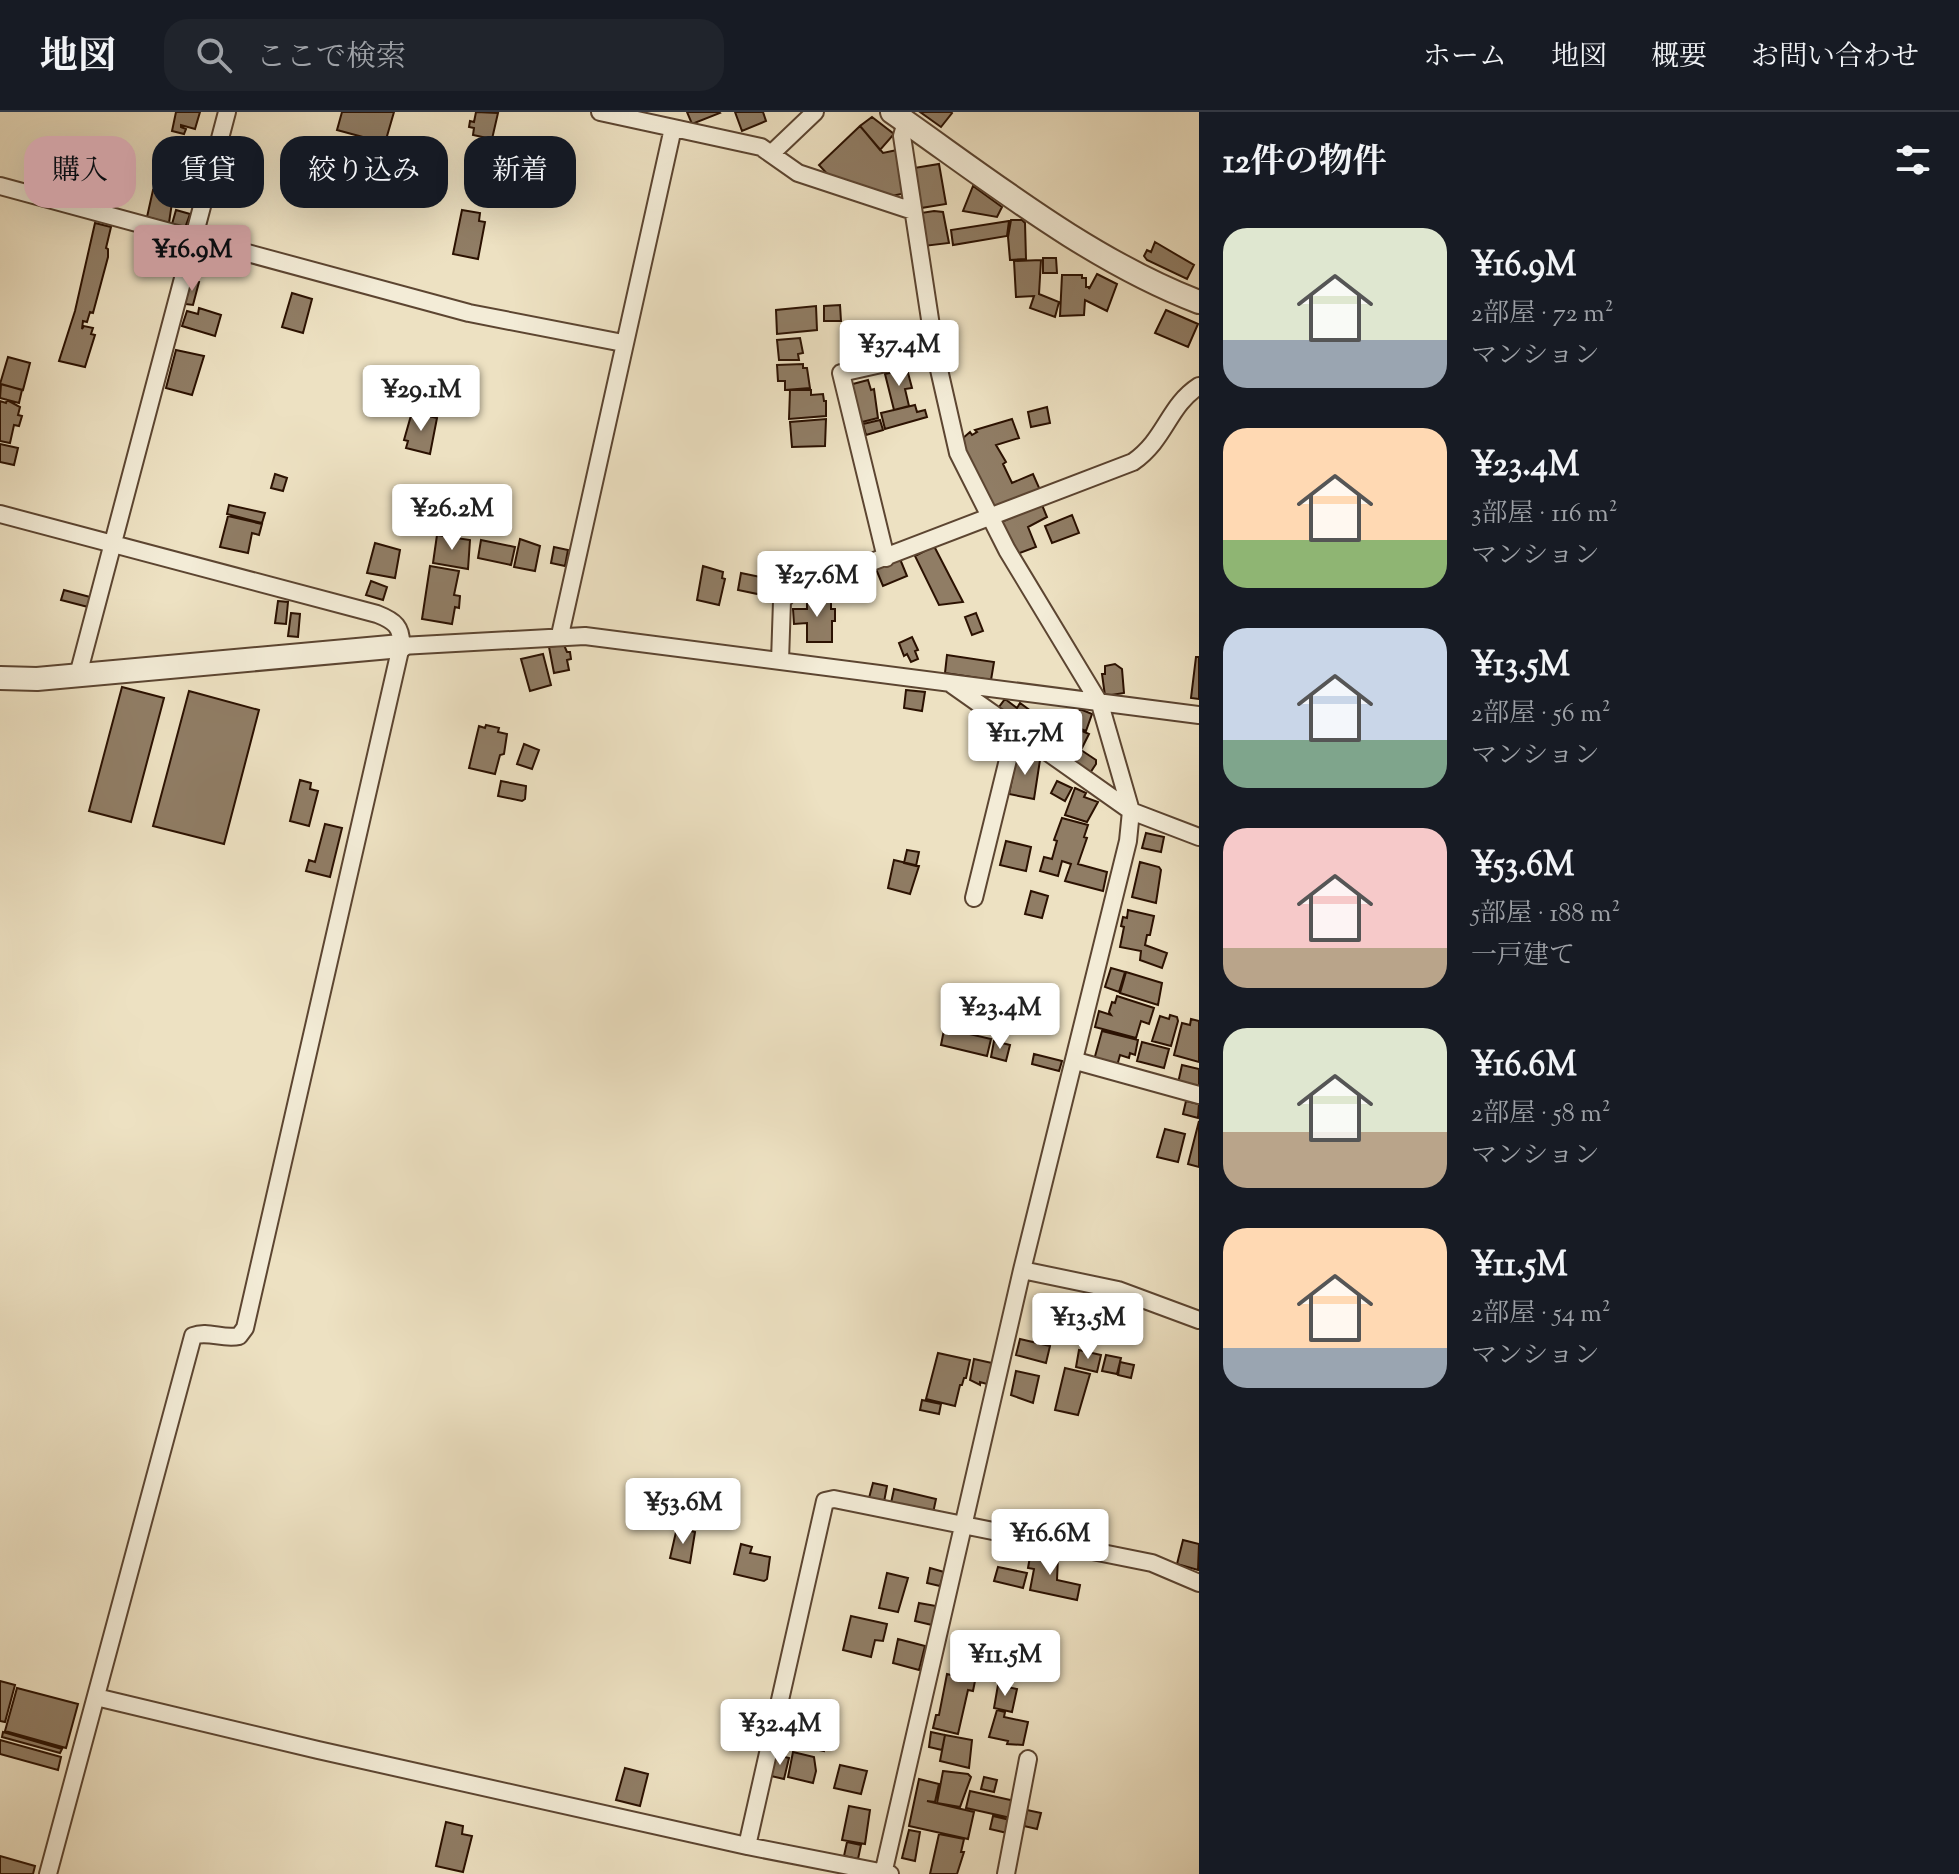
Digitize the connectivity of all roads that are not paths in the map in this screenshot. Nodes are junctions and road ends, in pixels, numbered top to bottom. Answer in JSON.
{"nodes":[{"id":1,"x":227,"y":112,"type":"edge"},
{"id":2,"x":600,"y":112,"type":"edge"},
{"id":3,"x":815,"y":112,"type":"edge"},
{"id":4,"x":899,"y":117,"type":"edge"},
{"id":5,"x":673,"y":128,"type":"junction"},
{"id":6,"x":772,"y":153,"type":"junction"},
{"id":7,"x":0,"y":186,"type":"edge"},
{"id":8,"x":913,"y":211,"type":"junction"},
{"id":9,"x":196,"y":237,"type":"junction"},
{"id":10,"x":1199,"y":302,"type":"edge"},
{"id":11,"x":623,"y":343,"type":"junction"},
{"id":12,"x":935,"y":352,"type":"junction"},
{"id":13,"x":1199,"y":386,"type":"edge"},
{"id":14,"x":0,"y":514,"type":"edge"},
{"id":15,"x":990,"y":519,"type":"junction"},
{"id":16,"x":113,"y":545,"type":"junction"},
{"id":17,"x":886,"y":558,"type":"junction"},
{"id":18,"x":560,"y":635,"type":"junction"},
{"id":19,"x":401,"y":646,"type":"junction"},
{"id":20,"x":780,"y":661,"type":"junction"},
{"id":21,"x":78,"y":675,"type":"junction"},
{"id":22,"x":0,"y":678,"type":"edge"},
{"id":23,"x":950,"y":683,"type":"junction"},
{"id":24,"x":1100,"y":704,"type":"junction"},
{"id":25,"x":1199,"y":715,"type":"edge"},
{"id":26,"x":1015,"y":731,"type":"junction"},
{"id":27,"x":1131,"y":811,"type":"junction"},
{"id":28,"x":1199,"y":837,"type":"edge"},
{"id":29,"x":974,"y":898,"type":"dead end"},
{"id":30,"x":1076,"y":1061,"type":"junction"},
{"id":31,"x":1199,"y":1095,"type":"edge"},
{"id":32,"x":1022,"y":1270,"type":"junction"},
{"id":33,"x":1199,"y":1320,"type":"edge"},
{"id":34,"x":965,"y":1525,"type":"junction"},
{"id":35,"x":1199,"y":1583,"type":"edge"},
{"id":36,"x":96,"y":1697,"type":"junction"},
{"id":37,"x":1028,"y":1759,"type":"dead end"},
{"id":38,"x":747,"y":1846,"type":"junction"},
{"id":39,"x":885,"y":1873,"type":"edge"},
{"id":40,"x":48,"y":1874,"type":"edge"},
{"id":41,"x":1006,"y":1874,"type":"edge"}],
"edges":[{"from":1,"to":9,"type":"street"},
{"from":2,"to":5,"type":"street"},
{"from":3,"to":6,"type":"street"},
{"from":4,"to":8,"type":"street"},
{"from":4,"to":10,"type":"street"},
{"from":5,"to":6,"type":"street"},
{"from":5,"to":11,"type":"street"},
{"from":6,"to":8,"type":"street"},
{"from":7,"to":9,"type":"street"},
{"from":8,"to":12,"type":"street"},
{"from":9,"to":11,"type":"street"},
{"from":9,"to":16,"type":"street"},
{"from":11,"to":18,"type":"street"},
{"from":12,"to":15,"type":"street"},
{"from":12,"to":17,"type":"street"},
{"from":13,"to":15,"type":"street"},
{"from":14,"to":16,"type":"street"},
{"from":15,"to":17,"type":"street"},
{"from":15,"to":24,"type":"street"},
{"from":16,"to":19,"type":"street"},
{"from":16,"to":21,"type":"street"},
{"from":17,"to":20,"type":"street"},
{"from":18,"to":19,"type":"street"},
{"from":18,"to":20,"type":"street"},
{"from":19,"to":21,"type":"street"},
{"from":19,"to":36,"type":"street"},
{"from":20,"to":23,"type":"street"},
{"from":21,"to":22,"type":"street"},
{"from":23,"to":24,"type":"street"},
{"from":23,"to":26,"type":"street"},
{"from":24,"to":25,"type":"street"},
{"from":24,"to":27,"type":"street"},
{"from":26,"to":27,"type":"street"},
{"from":26,"to":29,"type":"street"},
{"from":27,"to":28,"type":"street"},
{"from":27,"to":30,"type":"street"},
{"from":30,"to":31,"type":"street"},
{"from":30,"to":32,"type":"street"},
{"from":32,"to":33,"type":"street"},
{"from":32,"to":34,"type":"street"},
{"from":34,"to":35,"type":"street"},
{"from":34,"to":38,"type":"street"},
{"from":34,"to":39,"type":"street"},
{"from":36,"to":38,"type":"street"},
{"from":36,"to":40,"type":"street"},
{"from":37,"to":41,"type":"street"},
{"from":38,"to":39,"type":"street"}]}
